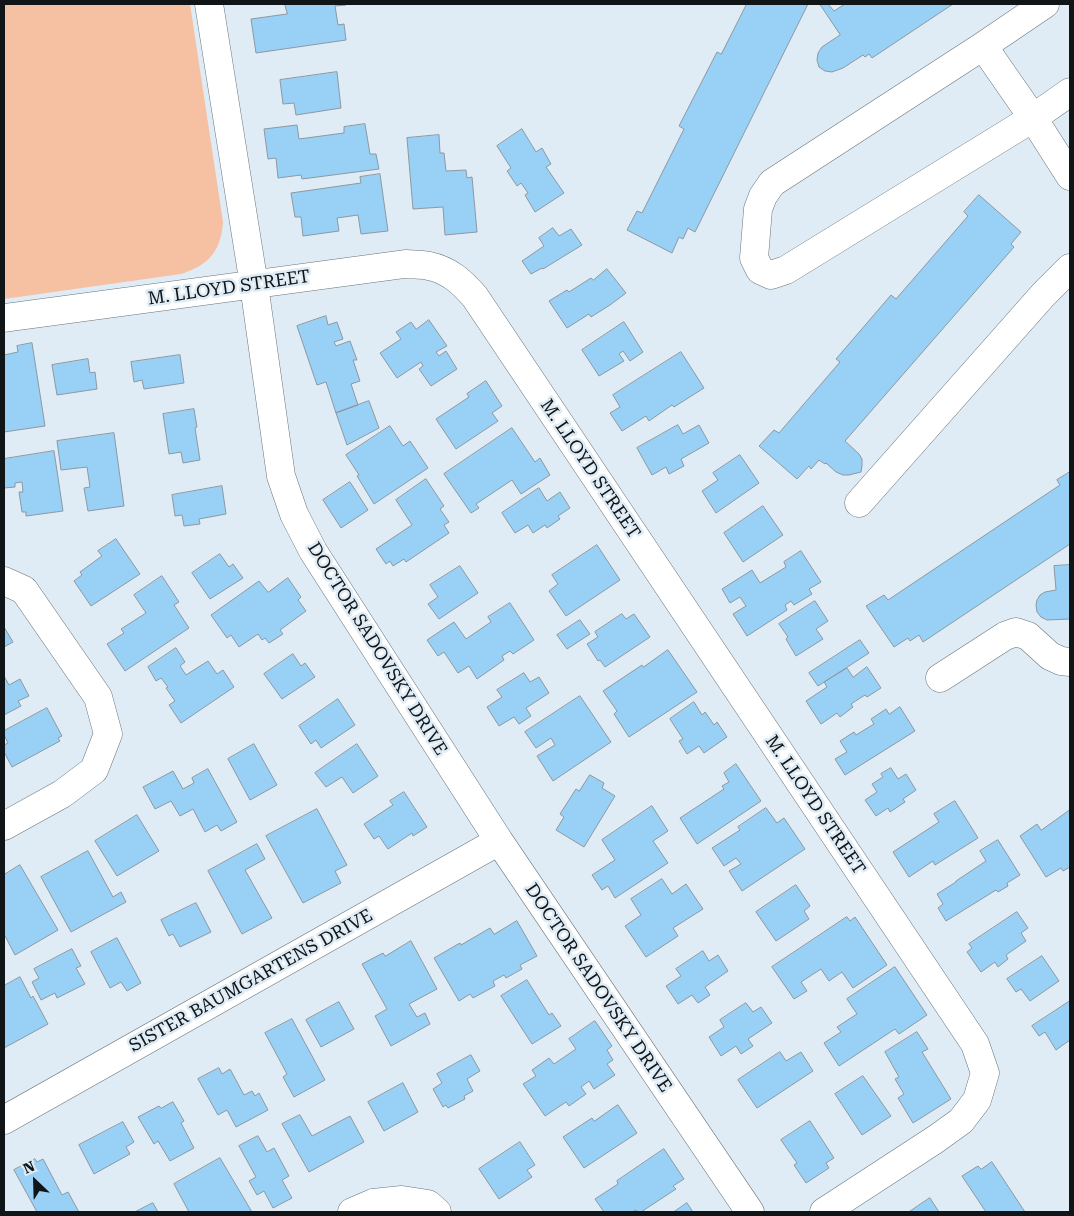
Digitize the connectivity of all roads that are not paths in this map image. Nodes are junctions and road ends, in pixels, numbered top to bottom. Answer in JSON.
{"nodes":[{"id":1,"x":209,"y":4,"type":"edge"},
{"id":2,"x":1045,"y":4,"type":"edge"},
{"id":3,"x":983,"y":46,"type":"junction"},
{"id":4,"x":1070,"y":92,"type":"edge"},
{"id":5,"x":1033,"y":118,"type":"junction"},
{"id":6,"x":1070,"y":176,"type":"edge"},
{"id":7,"x":1070,"y":268,"type":"edge"},
{"id":8,"x":254,"y":285,"type":"junction"},
{"id":9,"x":4,"y":318,"type":"edge"},
{"id":10,"x":859,"y":503,"type":"dead end"},
{"id":11,"x":4,"y":581,"type":"edge"},
{"id":12,"x":1070,"y":662,"type":"edge"},
{"id":13,"x":940,"y":678,"type":"dead end"},
{"id":14,"x":4,"y":826,"type":"edge"},
{"id":15,"x":499,"y":841,"type":"junction"},
{"id":16,"x":4,"y":1120,"type":"edge"},
{"id":17,"x":352,"y":1212,"type":"edge"},
{"id":18,"x":437,"y":1212,"type":"edge"},
{"id":19,"x":750,"y":1212,"type":"edge"},
{"id":20,"x":824,"y":1212,"type":"edge"}],
"edges":[{"from":1,"to":8,"type":"street","name":"DOCTOR SADOVSKY DRIVE"},
{"from":2,"to":3,"type":"street"},
{"from":3,"to":5,"type":"street"},
{"from":3,"to":5,"type":"street"},
{"from":4,"to":5,"type":"street"},
{"from":5,"to":6,"type":"street"},
{"from":7,"to":10,"type":"street"},
{"from":8,"to":9,"type":"street","name":"M. LLOYD STREET"},
{"from":8,"to":15,"type":"street","name":"DOCTOR SADOVSKY DRIVE"},
{"from":8,"to":20,"type":"street","name":"M. LLOYD STREET"},
{"from":11,"to":14,"type":"street"},
{"from":12,"to":13,"type":"street"},
{"from":15,"to":16,"type":"street","name":"SISTER BAUMGARTENS DRIVE"},
{"from":15,"to":19,"type":"street","name":"DOCTOR SADOVSKY DRIVE"},
{"from":17,"to":18,"type":"street"}]}
